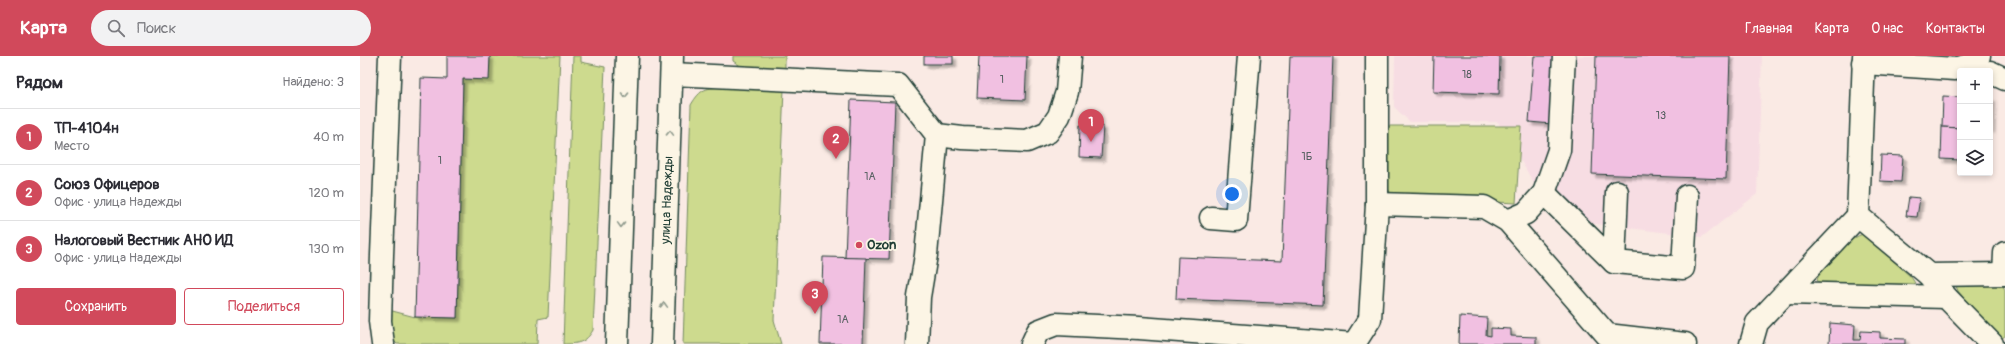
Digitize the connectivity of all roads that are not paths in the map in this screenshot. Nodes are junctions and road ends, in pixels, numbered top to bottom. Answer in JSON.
{"nodes":[{"id":1,"x":390,"y":56,"type":"edge"},
{"id":2,"x":627,"y":56,"type":"edge"},
{"id":3,"x":1070,"y":56,"type":"edge"},
{"id":4,"x":1249,"y":56,"type":"edge"},
{"id":5,"x":1377,"y":56,"type":"edge"},
{"id":6,"x":1564,"y":56,"type":"edge"},
{"id":7,"x":1864,"y":59,"type":"edge"},
{"id":8,"x":672,"y":65,"type":"edge"},
{"id":9,"x":1982,"y":66,"type":"edge"},
{"id":10,"x":2005,"y":80,"type":"edge"},
{"id":11,"x":937,"y":135,"type":"junction"},
{"id":12,"x":1617,"y":192,"type":"dead end"},
{"id":13,"x":1544,"y":193,"type":"junction"},
{"id":14,"x":1687,"y":196,"type":"dead end"},
{"id":15,"x":1377,"y":204,"type":"junction"},
{"id":16,"x":1858,"y":216,"type":"junction"},
{"id":17,"x":1210,"y":218,"type":"dead end"},
{"id":18,"x":1508,"y":222,"type":"junction"},
{"id":19,"x":1614,"y":262,"type":"junction"},
{"id":20,"x":2005,"y":267,"type":"edge"},
{"id":21,"x":1929,"y":275,"type":"junction"},
{"id":22,"x":1786,"y":293,"type":"junction"},
{"id":23,"x":1946,"y":296,"type":"junction"},
{"id":24,"x":1603,"y":339,"type":"edge"},
{"id":25,"x":383,"y":344,"type":"edge"},
{"id":26,"x":617,"y":344,"type":"edge"},
{"id":27,"x":662,"y":344,"type":"edge"},
{"id":28,"x":917,"y":344,"type":"edge"},
{"id":29,"x":1032,"y":344,"type":"edge"},
{"id":30,"x":1354,"y":344,"type":"edge"},
{"id":31,"x":1685,"y":344,"type":"edge"},
{"id":32,"x":1750,"y":344,"type":"edge"},
{"id":33,"x":1992,"y":344,"type":"edge"}],
"edges":[{"from":1,"to":25,"type":"main road"},
{"from":2,"to":26,"type":"main road","one_way":true},
{"from":3,"to":11,"type":"main road"},
{"from":4,"to":17,"type":"main road"},
{"from":5,"to":15,"type":"main road"},
{"from":6,"to":13,"type":"main road"},
{"from":7,"to":9,"type":"main road"},
{"from":7,"to":16,"type":"main road"},
{"from":8,"to":11,"type":"main road"},
{"from":27,"to":8,"type":"main road","name":"улица Надежды","one_way":true},
{"from":9,"to":10,"type":"main road"},
{"from":11,"to":28,"type":"main road"},
{"from":12,"to":19,"type":"main road"},
{"from":13,"to":18,"type":"main road"},
{"from":13,"to":19,"type":"main road"},
{"from":14,"to":19,"type":"main road"},
{"from":15,"to":18,"type":"main road"},
{"from":15,"to":30,"type":"main road"},
{"from":16,"to":21,"type":"main road"},
{"from":16,"to":22,"type":"main road"},
{"from":18,"to":24,"type":"main road"},
{"from":20,"to":21,"type":"main road"},
{"from":21,"to":23,"type":"main road"},
{"from":22,"to":23,"type":"main road"},
{"from":22,"to":32,"type":"main road"},
{"from":23,"to":33,"type":"main road"},
{"from":24,"to":31,"type":"main road"},
{"from":29,"to":30,"type":"main road"}]}
